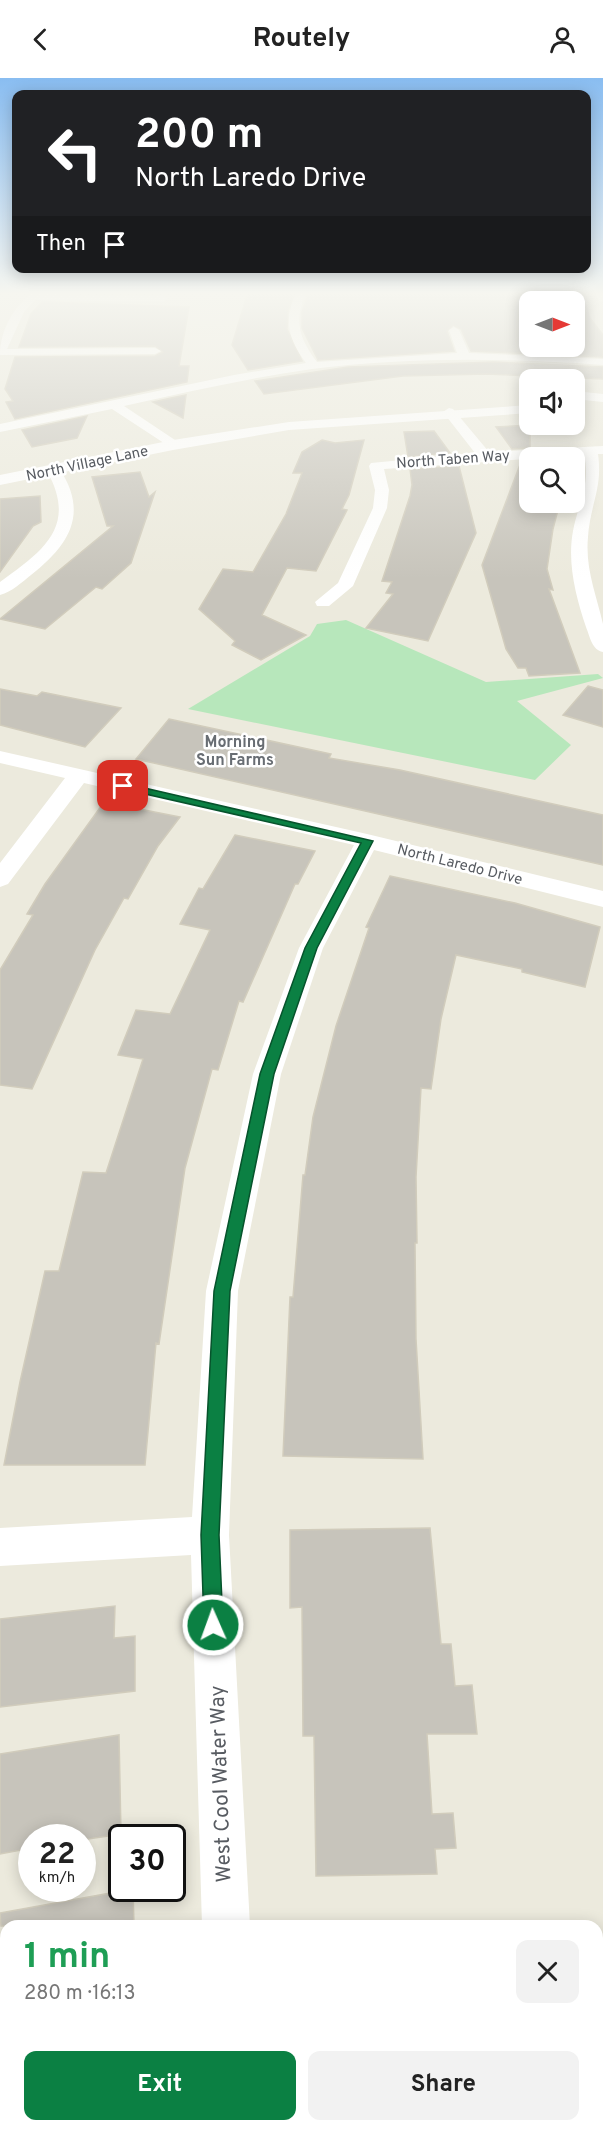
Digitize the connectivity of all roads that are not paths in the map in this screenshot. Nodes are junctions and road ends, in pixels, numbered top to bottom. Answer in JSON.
{"nodes":[{"id":1,"x":197,"y":388,"type":"edge"},
{"id":2,"x":585,"y":396,"type":"edge"},
{"id":3,"x":603,"y":398,"type":"edge"},
{"id":4,"x":116,"y":406,"type":"junction"},
{"id":5,"x":585,"y":406,"type":"edge"},
{"id":6,"x":603,"y":406,"type":"edge"},
{"id":7,"x":304,"y":409,"type":"dead end"},
{"id":8,"x":519,"y":409,"type":"edge"},
{"id":9,"x":449,"y":412,"type":"junction"},
{"id":10,"x":0,"y":428,"type":"edge"},
{"id":11,"x":173,"y":445,"type":"junction"},
{"id":12,"x":596,"y":450,"type":"edge"},
{"id":13,"x":485,"y":456,"type":"junction"},
{"id":14,"x":54,"y":471,"type":"junction"},
{"id":15,"x":0,"y":480,"type":"edge"},
{"id":16,"x":0,"y":574,"type":"edge"},
{"id":17,"x":18,"y":576,"type":"junction"},
{"id":18,"x":0,"y":590,"type":"edge"},
{"id":19,"x":323,"y":602,"type":"dead end"},
{"id":20,"x":603,"y":647,"type":"edge"},
{"id":21,"x":0,"y":757,"type":"edge"},
{"id":22,"x":78,"y":776,"type":"junction"},
{"id":23,"x":367,"y":841,"type":"junction"},
{"id":24,"x":0,"y":879,"type":"edge"},
{"id":25,"x":603,"y":899,"type":"edge"},
{"id":26,"x":210,"y":1535,"type":"junction"},
{"id":27,"x":0,"y":1547,"type":"edge"},
{"id":28,"x":226,"y":1920,"type":"edge"}],
"edges":[{"from":1,"to":4,"type":"street"},
{"from":2,"to":3,"type":"street"},
{"from":4,"to":10,"type":"street"},
{"from":4,"to":11,"type":"street"},
{"from":5,"to":6,"type":"street"},
{"from":7,"to":11,"type":"street","name":"North Village Lane"},
{"from":8,"to":9,"type":"street","name":"North Village Lane"},
{"from":9,"to":11,"type":"street","name":"North Village Lane"},
{"from":9,"to":13,"type":"street"},
{"from":11,"to":14,"type":"street","name":"North Village Lane"},
{"from":12,"to":13,"type":"street","name":"North Taben Way"},
{"from":12,"to":20,"type":"street"},
{"from":13,"to":19,"type":"street","name":"North Taben Way"},
{"from":14,"to":15,"type":"street","name":"North Village Lane"},
{"from":14,"to":17,"type":"street"},
{"from":16,"to":17,"type":"street"},
{"from":17,"to":18,"type":"street"},
{"from":21,"to":22,"type":"street","name":"North Laredo Drive"},
{"from":22,"to":23,"type":"street","name":"North Laredo Drive"},
{"from":22,"to":24,"type":"street"},
{"from":23,"to":25,"type":"street","name":"North Laredo Drive"},
{"from":23,"to":26,"type":"street","name":"West Cool Water Way"},
{"from":26,"to":27,"type":"street"},
{"from":26,"to":28,"type":"street","name":"West Cool Water Way"}]}
